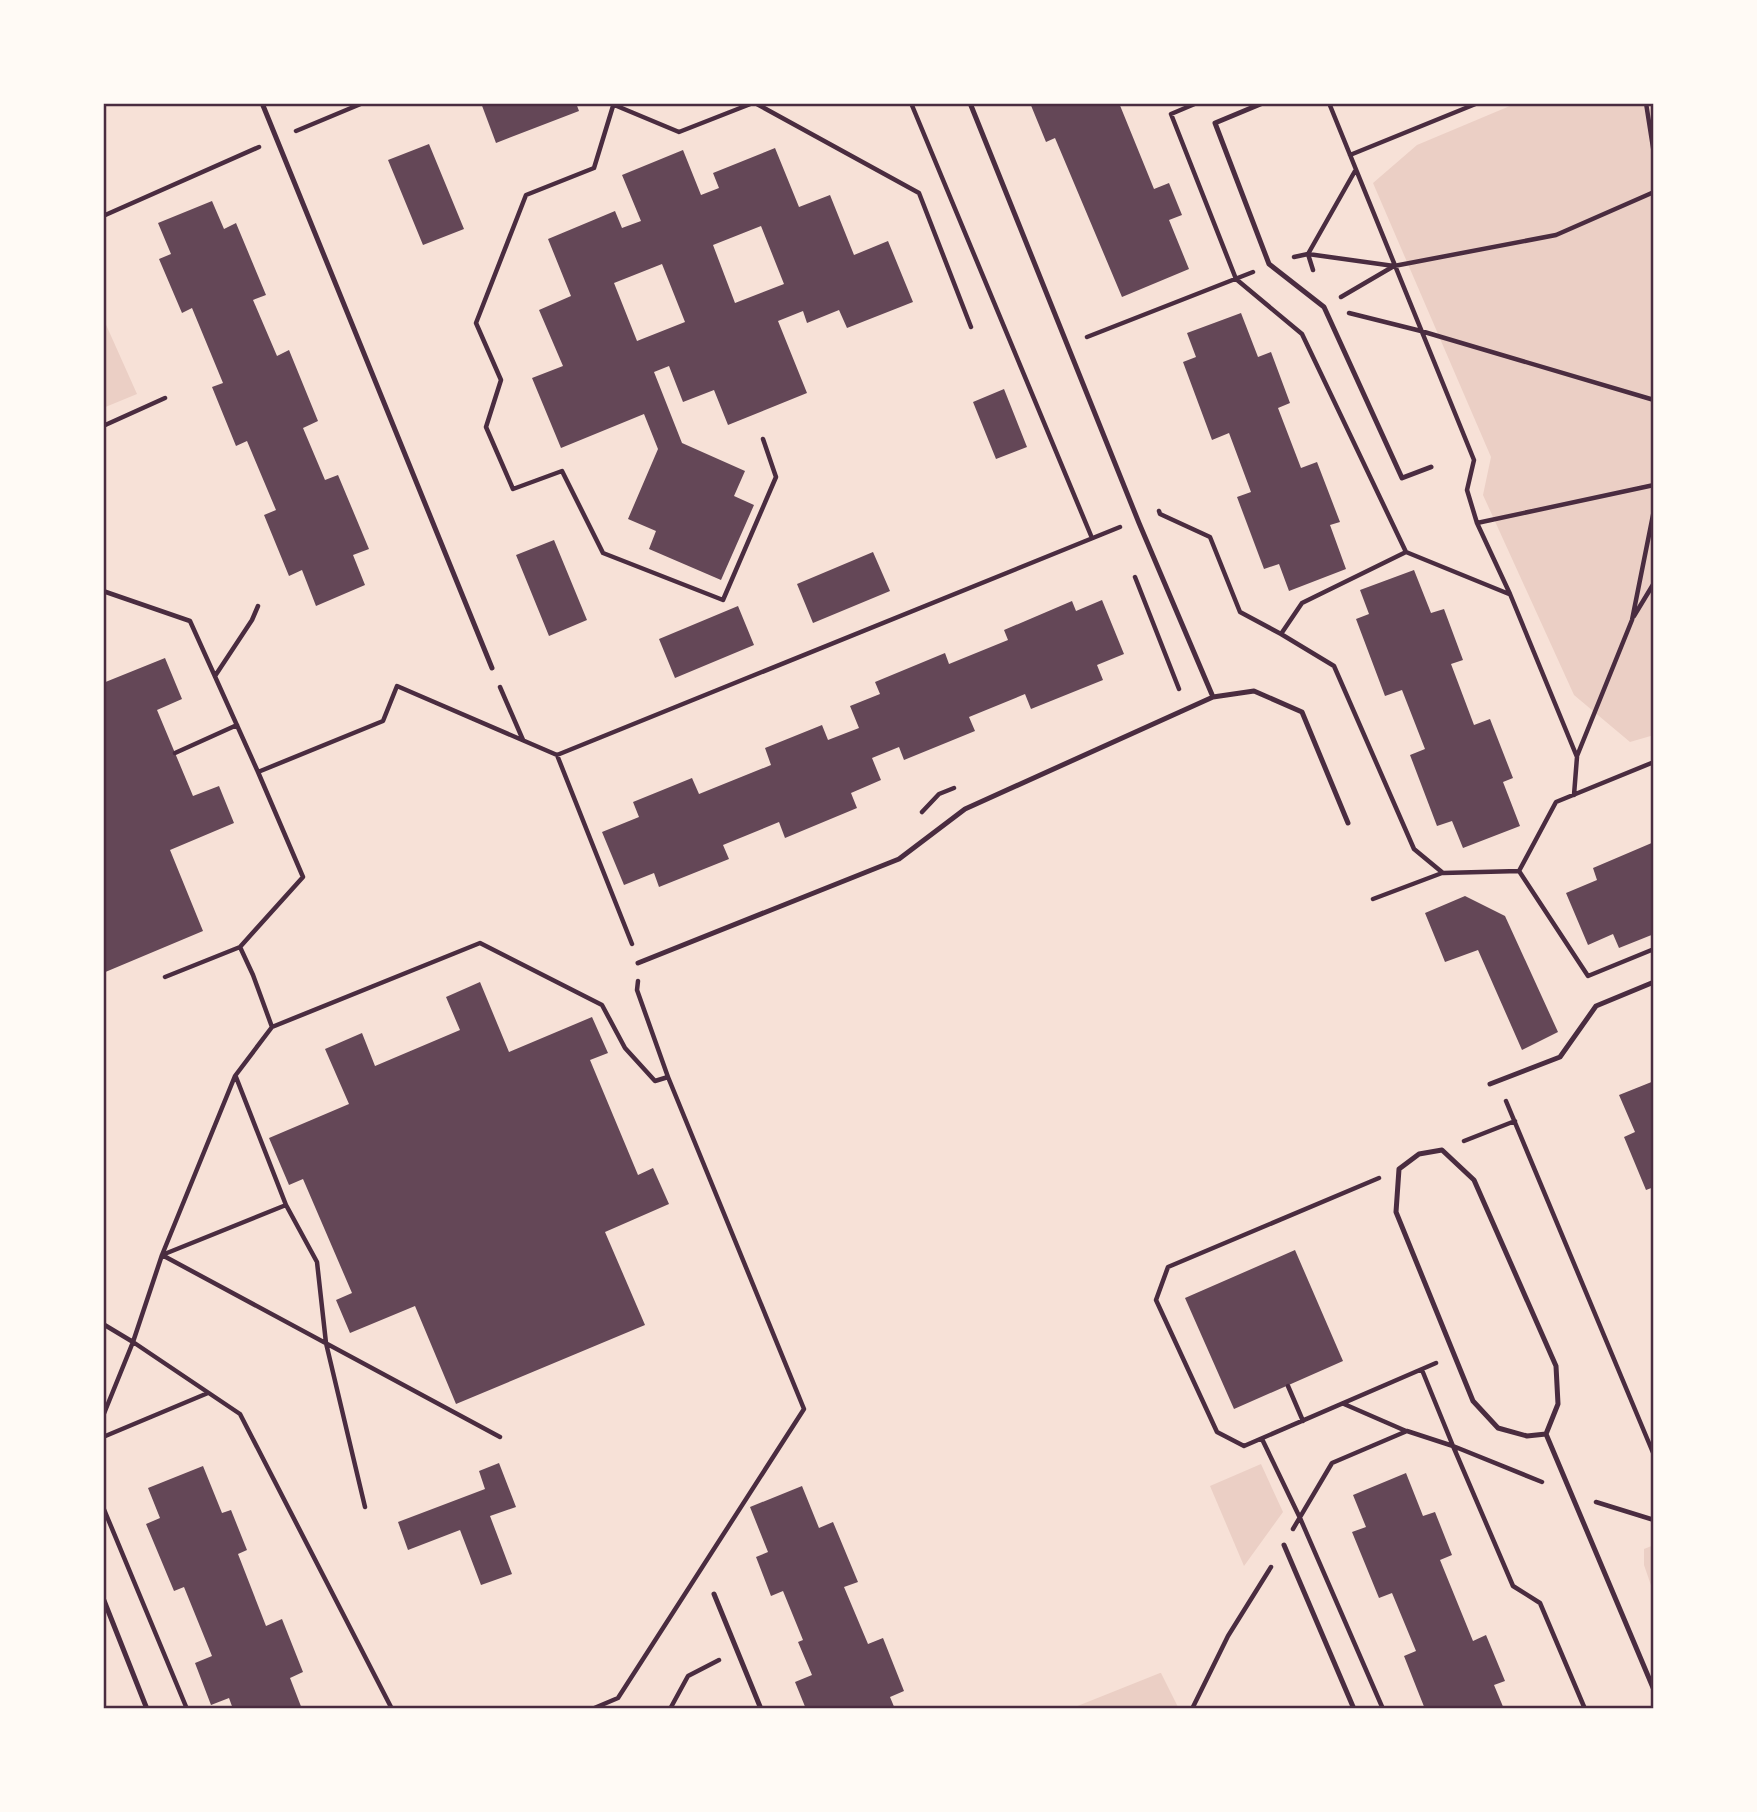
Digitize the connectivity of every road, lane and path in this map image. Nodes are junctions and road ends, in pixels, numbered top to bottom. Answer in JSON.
{"nodes":[{"id":1,"x":262,"y":103,"type":"edge"},
{"id":2,"x":363,"y":103,"type":"edge"},
{"id":3,"x":754,"y":103,"type":"edge"},
{"id":4,"x":911,"y":103,"type":"edge"},
{"id":5,"x":970,"y":103,"type":"edge"},
{"id":6,"x":1197,"y":103,"type":"edge"},
{"id":7,"x":1264,"y":103,"type":"edge"},
{"id":8,"x":1329,"y":103,"type":"edge"},
{"id":9,"x":1478,"y":103,"type":"edge"},
{"id":10,"x":1646,"y":103,"type":"edge"},
{"id":11,"x":612,"y":105,"type":"edge"},
{"id":12,"x":277,"y":139,"type":"junction"},
{"id":13,"x":1654,"y":154,"type":"edge"},
{"id":14,"x":1350,"y":155,"type":"junction"},
{"id":15,"x":1355,"y":171,"type":"junction"},
{"id":16,"x":1654,"y":192,"type":"edge"},
{"id":17,"x":103,"y":216,"type":"edge"},
{"id":18,"x":1308,"y":254,"type":"junction"},
{"id":19,"x":1269,"y":264,"type":"junction"},
{"id":20,"x":1394,"y":266,"type":"junction"},
{"id":21,"x":1236,"y":279,"type":"junction"},
{"id":22,"x":1324,"y":307,"type":"junction"},
{"id":23,"x":1082,"y":324,"type":"dead end"},
{"id":24,"x":971,"y":327,"type":"dead end"},
{"id":25,"x":1421,"y":331,"type":"junction"},
{"id":26,"x":1087,"y":337,"type":"junction"},
{"id":27,"x":1093,"y":349,"type":"dead end"},
{"id":28,"x":165,"y":398,"type":"dead end"},
{"id":29,"x":1654,"y":400,"type":"edge"},
{"id":30,"x":103,"y":426,"type":"edge"},
{"id":31,"x":763,"y":439,"type":"dead end"},
{"id":32,"x":1431,"y":467,"type":"dead end"},
{"id":33,"x":1654,"y":485,"type":"edge"},
{"id":34,"x":1155,"y":501,"type":"dead end"},
{"id":35,"x":1654,"y":510,"type":"edge"},
{"id":36,"x":1160,"y":514,"type":"junction"},
{"id":37,"x":1139,"y":523,"type":"junction"},
{"id":38,"x":1477,"y":523,"type":"junction"},
{"id":39,"x":1116,"y":528,"type":"junction"},
{"id":40,"x":1092,"y":538,"type":"junction"},
{"id":41,"x":1121,"y":540,"type":"dead end"},
{"id":42,"x":1406,"y":552,"type":"junction"},
{"id":43,"x":1131,"y":566,"type":"dead end"},
{"id":44,"x":1654,"y":583,"type":"edge"},
{"id":45,"x":103,"y":591,"type":"edge"},
{"id":46,"x":1510,"y":594,"type":"junction"},
{"id":47,"x":258,"y":606,"type":"dead end"},
{"id":48,"x":1632,"y":620,"type":"junction"},
{"id":49,"x":1281,"y":634,"type":"junction"},
{"id":50,"x":492,"y":668,"type":"joint"},
{"id":51,"x":215,"y":676,"type":"junction"},
{"id":52,"x":1181,"y":694,"type":"dead end"},
{"id":53,"x":1213,"y":697,"type":"junction"},
{"id":54,"x":237,"y":725,"type":"junction"},
{"id":55,"x":524,"y":740,"type":"junction"},
{"id":56,"x":175,"y":752,"type":"dead end"},
{"id":57,"x":557,"y":755,"type":"junction"},
{"id":58,"x":1577,"y":757,"type":"junction"},
{"id":59,"x":1654,"y":762,"type":"edge"},
{"id":60,"x":258,"y":772,"type":"junction"},
{"id":61,"x":964,"y":784,"type":"dead end"},
{"id":62,"x":1574,"y":795,"type":"junction"},
{"id":63,"x":921,"y":813,"type":"dead end"},
{"id":64,"x":1348,"y":823,"type":"dead end"},
{"id":65,"x":1519,"y":871,"type":"junction"},
{"id":66,"x":1443,"y":873,"type":"junction"},
{"id":67,"x":1373,"y":899,"type":"dead end"},
{"id":68,"x":644,"y":940,"type":"dead end"},
{"id":69,"x":632,"y":945,"type":"junction"},
{"id":70,"x":240,"y":947,"type":"junction"},
{"id":71,"x":1654,"y":949,"type":"edge"},
{"id":72,"x":638,"y":963,"type":"junction"},
{"id":73,"x":166,"y":977,"type":"dead end"},
{"id":74,"x":1654,"y":982,"type":"edge"},
{"id":75,"x":272,"y":1027,"type":"junction"},
{"id":76,"x":235,"y":1076,"type":"junction"},
{"id":77,"x":668,"y":1077,"type":"junction"},
{"id":78,"x":1498,"y":1082,"type":"junction"},
{"id":79,"x":1490,"y":1084,"type":"dead end"},
{"id":80,"x":1515,"y":1121,"type":"junction"},
{"id":81,"x":1442,"y":1150,"type":"junction"},
{"id":82,"x":1399,"y":1169,"type":"junction"},
{"id":83,"x":286,"y":1205,"type":"junction"},
{"id":84,"x":162,"y":1255,"type":"junction"},
{"id":85,"x":103,"y":1324,"type":"edge"},
{"id":86,"x":133,"y":1342,"type":"junction"},
{"id":87,"x":327,"y":1343,"type":"junction"},
{"id":88,"x":1454,"y":1354,"type":"junction"},
{"id":89,"x":1422,"y":1370,"type":"junction"},
{"id":90,"x":1288,"y":1386,"type":"dead end"},
{"id":91,"x":209,"y":1392,"type":"junction"},
{"id":92,"x":1343,"y":1404,"type":"junction"},
{"id":93,"x":103,"y":1416,"type":"edge"},
{"id":94,"x":1303,"y":1421,"type":"junction"},
{"id":95,"x":1407,"y":1431,"type":"junction"},
{"id":96,"x":1546,"y":1434,"type":"junction"},
{"id":97,"x":103,"y":1437,"type":"edge"},
{"id":98,"x":500,"y":1437,"type":"dead end"},
{"id":99,"x":1262,"y":1439,"type":"junction"},
{"id":100,"x":1453,"y":1446,"type":"junction"},
{"id":101,"x":1654,"y":1455,"type":"edge"},
{"id":102,"x":1569,"y":1493,"type":"junction"},
{"id":103,"x":103,"y":1507,"type":"edge"},
{"id":104,"x":365,"y":1507,"type":"dead end"},
{"id":105,"x":1300,"y":1518,"type":"junction"},
{"id":106,"x":1654,"y":1520,"type":"edge"},
{"id":107,"x":1284,"y":1545,"type":"junction"},
{"id":108,"x":714,"y":1594,"type":"dead end"},
{"id":109,"x":103,"y":1598,"type":"edge"},
{"id":110,"x":737,"y":1650,"type":"junction"},
{"id":111,"x":1654,"y":1690,"type":"edge"},
{"id":112,"x":147,"y":1709,"type":"edge"},
{"id":113,"x":187,"y":1709,"type":"edge"},
{"id":114,"x":392,"y":1709,"type":"edge"},
{"id":115,"x":592,"y":1709,"type":"edge"},
{"id":116,"x":670,"y":1709,"type":"edge"},
{"id":117,"x":761,"y":1709,"type":"edge"},
{"id":118,"x":1192,"y":1709,"type":"edge"},
{"id":119,"x":1354,"y":1709,"type":"edge"},
{"id":120,"x":1383,"y":1709,"type":"edge"},
{"id":121,"x":1586,"y":1709,"type":"edge"}],
"edges":[{"from":1,"to":12,"type":"lane"},
{"from":2,"to":12,"type":"path"},
{"from":3,"to":11,"type":"path"},
{"from":3,"to":24,"type":"path"},
{"from":4,"to":40,"type":"path"},
{"from":5,"to":37,"type":"lane"},
{"from":6,"to":21,"type":"path"},
{"from":7,"to":19,"type":"lane"},
{"from":8,"to":14,"type":"path"},
{"from":9,"to":14,"type":"path"},
{"from":10,"to":13,"type":"path"},
{"from":11,"to":31,"type":"path"},
{"from":12,"to":17,"type":"path"},
{"from":12,"to":50,"type":"lane"},
{"from":14,"to":15,"type":"path"},
{"from":15,"to":18,"type":"path"},
{"from":15,"to":20,"type":"path"},
{"from":16,"to":20,"type":"path"},
{"from":18,"to":19,"type":"path"},
{"from":18,"to":20,"type":"path"},
{"from":18,"to":22,"type":"path"},
{"from":19,"to":21,"type":"path"},
{"from":19,"to":22,"type":"lane"},
{"from":20,"to":22,"type":"path"},
{"from":20,"to":25,"type":"path"},
{"from":21,"to":26,"type":"path"},
{"from":21,"to":42,"type":"path"},
{"from":22,"to":25,"type":"path"},
{"from":22,"to":32,"type":"lane"},
{"from":23,"to":26,"type":"path"},
{"from":25,"to":29,"type":"path"},
{"from":25,"to":38,"type":"path"},
{"from":26,"to":27,"type":"path"},
{"from":28,"to":30,"type":"path"},
{"from":33,"to":38,"type":"path"},
{"from":34,"to":36,"type":"path"},
{"from":35,"to":48,"type":"path"},
{"from":36,"to":37,"type":"path"},
{"from":36,"to":49,"type":"path"},
{"from":37,"to":39,"type":"path"},
{"from":37,"to":53,"type":"lane"},
{"from":38,"to":46,"type":"path"},
{"from":39,"to":40,"type":"path"},
{"from":39,"to":41,"type":"path"},
{"from":40,"to":57,"type":"path"},
{"from":42,"to":46,"type":"path"},
{"from":42,"to":49,"type":"path"},
{"from":43,"to":52,"type":"path"},
{"from":44,"to":48,"type":"path"},
{"from":45,"to":51,"type":"path"},
{"from":46,"to":58,"type":"path"},
{"from":47,"to":51,"type":"path"},
{"from":48,"to":58,"type":"path"},
{"from":49,"to":66,"type":"path"},
{"from":50,"to":55,"type":"path"},
{"from":51,"to":54,"type":"path"},
{"from":53,"to":64,"type":"lane"},
{"from":53,"to":72,"type":"lane"},
{"from":54,"to":56,"type":"path"},
{"from":54,"to":60,"type":"path"},
{"from":55,"to":57,"type":"path"},
{"from":55,"to":60,"type":"path"},
{"from":57,"to":69,"type":"path"},
{"from":58,"to":62,"type":"path"},
{"from":59,"to":62,"type":"path"},
{"from":60,"to":70,"type":"path"},
{"from":61,"to":63,"type":"path"},
{"from":62,"to":65,"type":"path"},
{"from":65,"to":66,"type":"path"},
{"from":65,"to":71,"type":"path"},
{"from":66,"to":67,"type":"path"},
{"from":68,"to":69,"type":"path"},
{"from":69,"to":72,"type":"path"},
{"from":70,"to":73,"type":"path"},
{"from":70,"to":75,"type":"path"},
{"from":72,"to":77,"type":"path"},
{"from":74,"to":78,"type":"lane"},
{"from":75,"to":76,"type":"path"},
{"from":75,"to":77,"type":"path"},
{"from":76,"to":83,"type":"path"},
{"from":76,"to":84,"type":"path"},
{"from":77,"to":115,"type":"path"},
{"from":78,"to":79,"type":"lane"},
{"from":78,"to":80,"type":"path"},
{"from":80,"to":81,"type":"path"},
{"from":80,"to":101,"type":"path"},
{"from":81,"to":82,"type":"lane"},
{"from":81,"to":96,"type":"lane"},
{"from":82,"to":88,"type":"lane"},
{"from":82,"to":99,"type":"path"},
{"from":83,"to":84,"type":"path"},
{"from":83,"to":87,"type":"path"},
{"from":84,"to":86,"type":"path"},
{"from":84,"to":87,"type":"path"},
{"from":85,"to":86,"type":"path"},
{"from":86,"to":91,"type":"path"},
{"from":86,"to":93,"type":"path"},
{"from":87,"to":98,"type":"path"},
{"from":87,"to":104,"type":"path"},
{"from":88,"to":89,"type":"path"},
{"from":88,"to":96,"type":"lane"},
{"from":89,"to":92,"type":"path"},
{"from":89,"to":100,"type":"path"},
{"from":90,"to":94,"type":"path"},
{"from":91,"to":97,"type":"path"},
{"from":91,"to":114,"type":"path"},
{"from":92,"to":94,"type":"path"},
{"from":92,"to":95,"type":"path"},
{"from":94,"to":99,"type":"path"},
{"from":95,"to":100,"type":"path"},
{"from":95,"to":105,"type":"path"},
{"from":96,"to":102,"type":"lane"},
{"from":99,"to":105,"type":"path"},
{"from":100,"to":102,"type":"path"},
{"from":100,"to":121,"type":"path"},
{"from":102,"to":106,"type":"path"},
{"from":102,"to":111,"type":"lane"},
{"from":103,"to":113,"type":"path"},
{"from":105,"to":107,"type":"path"},
{"from":105,"to":120,"type":"path"},
{"from":107,"to":118,"type":"path"},
{"from":107,"to":119,"type":"lane"},
{"from":108,"to":110,"type":"lane"},
{"from":109,"to":112,"type":"lane"},
{"from":110,"to":116,"type":"path"},
{"from":110,"to":117,"type":"lane"}]}
